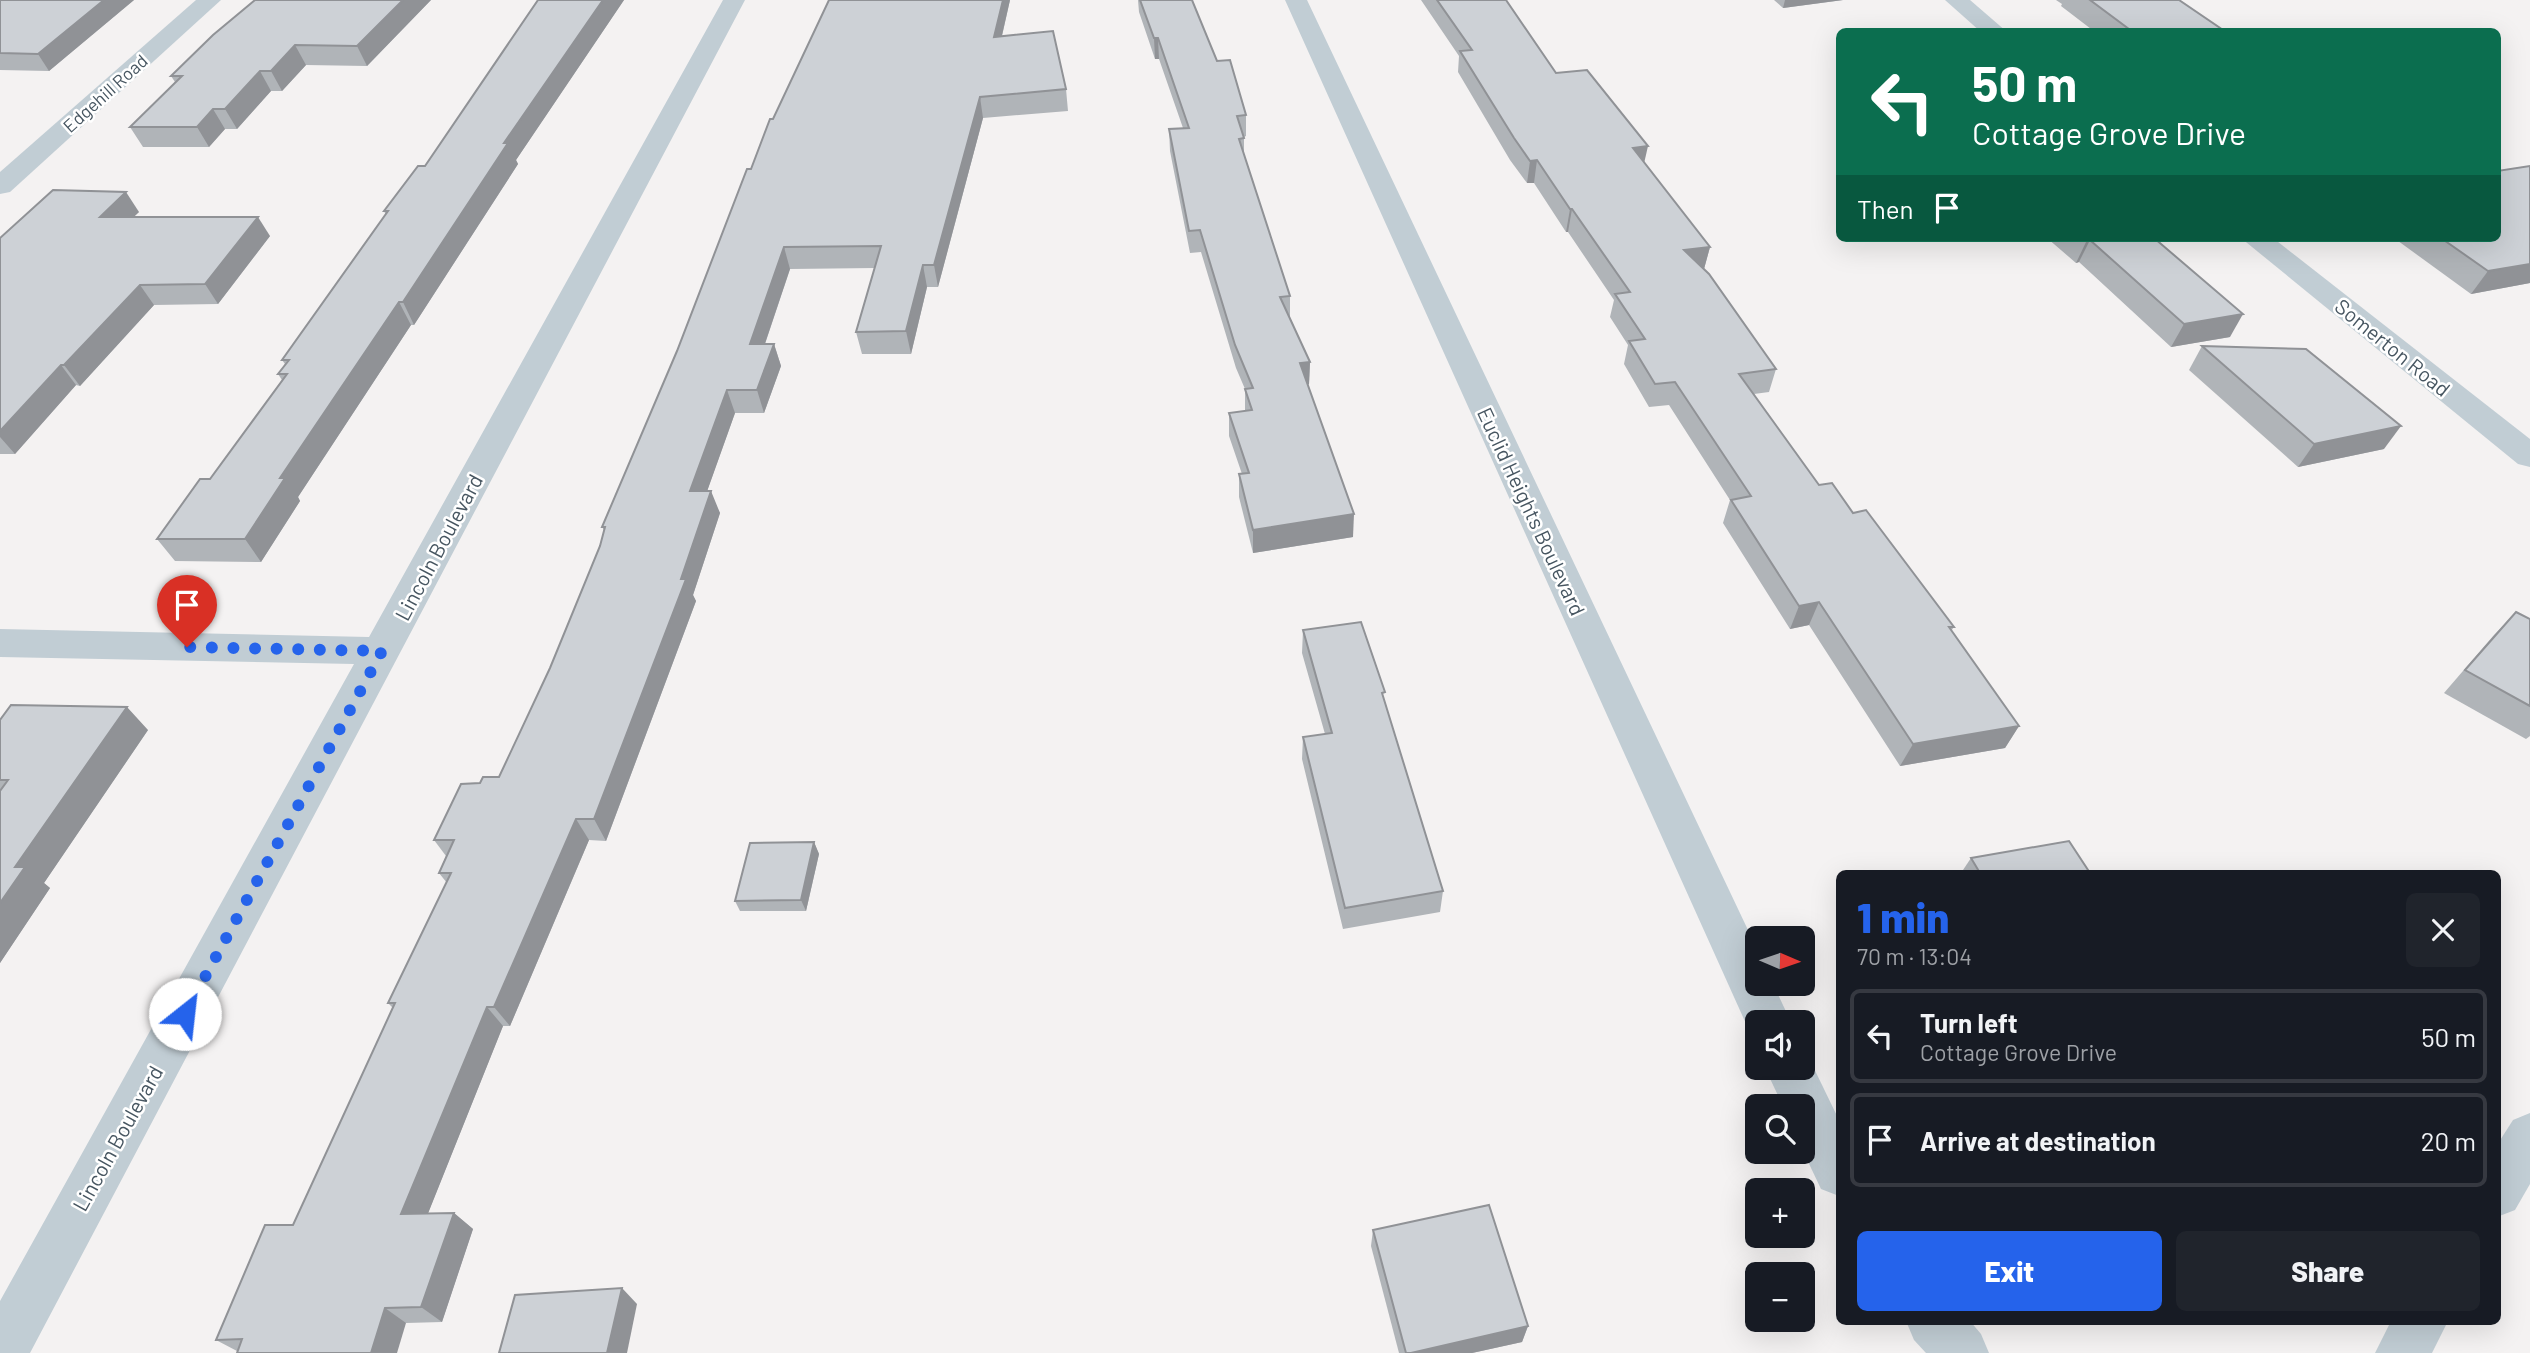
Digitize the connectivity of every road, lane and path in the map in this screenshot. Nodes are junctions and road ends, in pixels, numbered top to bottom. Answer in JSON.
{"nodes":[{"id":1,"x":210,"y":0,"type":"edge"},
{"id":2,"x":734,"y":0,"type":"edge"},
{"id":3,"x":1296,"y":0,"type":"edge"},
{"id":4,"x":1956,"y":0,"type":"edge"},
{"id":5,"x":1991,"y":28,"type":"edge"},
{"id":6,"x":0,"y":186,"type":"edge"},
{"id":7,"x":2260,"y":242,"type":"edge"},
{"id":8,"x":2530,"y":457,"type":"edge"},
{"id":9,"x":0,"y":642,"type":"edge"},
{"id":10,"x":382,"y":651,"type":"junction"},
{"id":11,"x":1762,"y":1010,"type":"edge"},
{"id":12,"x":1795,"y":1080,"type":"edge"},
{"id":13,"x":2530,"y":1137,"type":"edge"},
{"id":14,"x":1836,"y":1166,"type":"edge"},
{"id":15,"x":2501,"y":1185,"type":"edge"},
{"id":16,"x":1937,"y":1325,"type":"edge"},
{"id":17,"x":2419,"y":1325,"type":"edge"},
{"id":18,"x":1,"y":1353,"type":"edge"},
{"id":19,"x":1962,"y":1353,"type":"edge"},
{"id":20,"x":2402,"y":1353,"type":"edge"}],
"edges":[{"from":1,"to":6,"type":"street","name":"Edgehill Road"},
{"from":2,"to":10,"type":"street","name":"Lincoln Boulevard"},
{"from":3,"to":11,"type":"street","name":"Euclid Heights Boulevard"},
{"from":4,"to":5,"type":"street"},
{"from":7,"to":8,"type":"street","name":"Somerton Road"},
{"from":9,"to":10,"type":"street"},
{"from":10,"to":18,"type":"street","name":"Lincoln Boulevard"},
{"from":12,"to":14,"type":"street"},
{"from":13,"to":15,"type":"street"},
{"from":16,"to":19,"type":"street"},
{"from":17,"to":20,"type":"street"}]}
